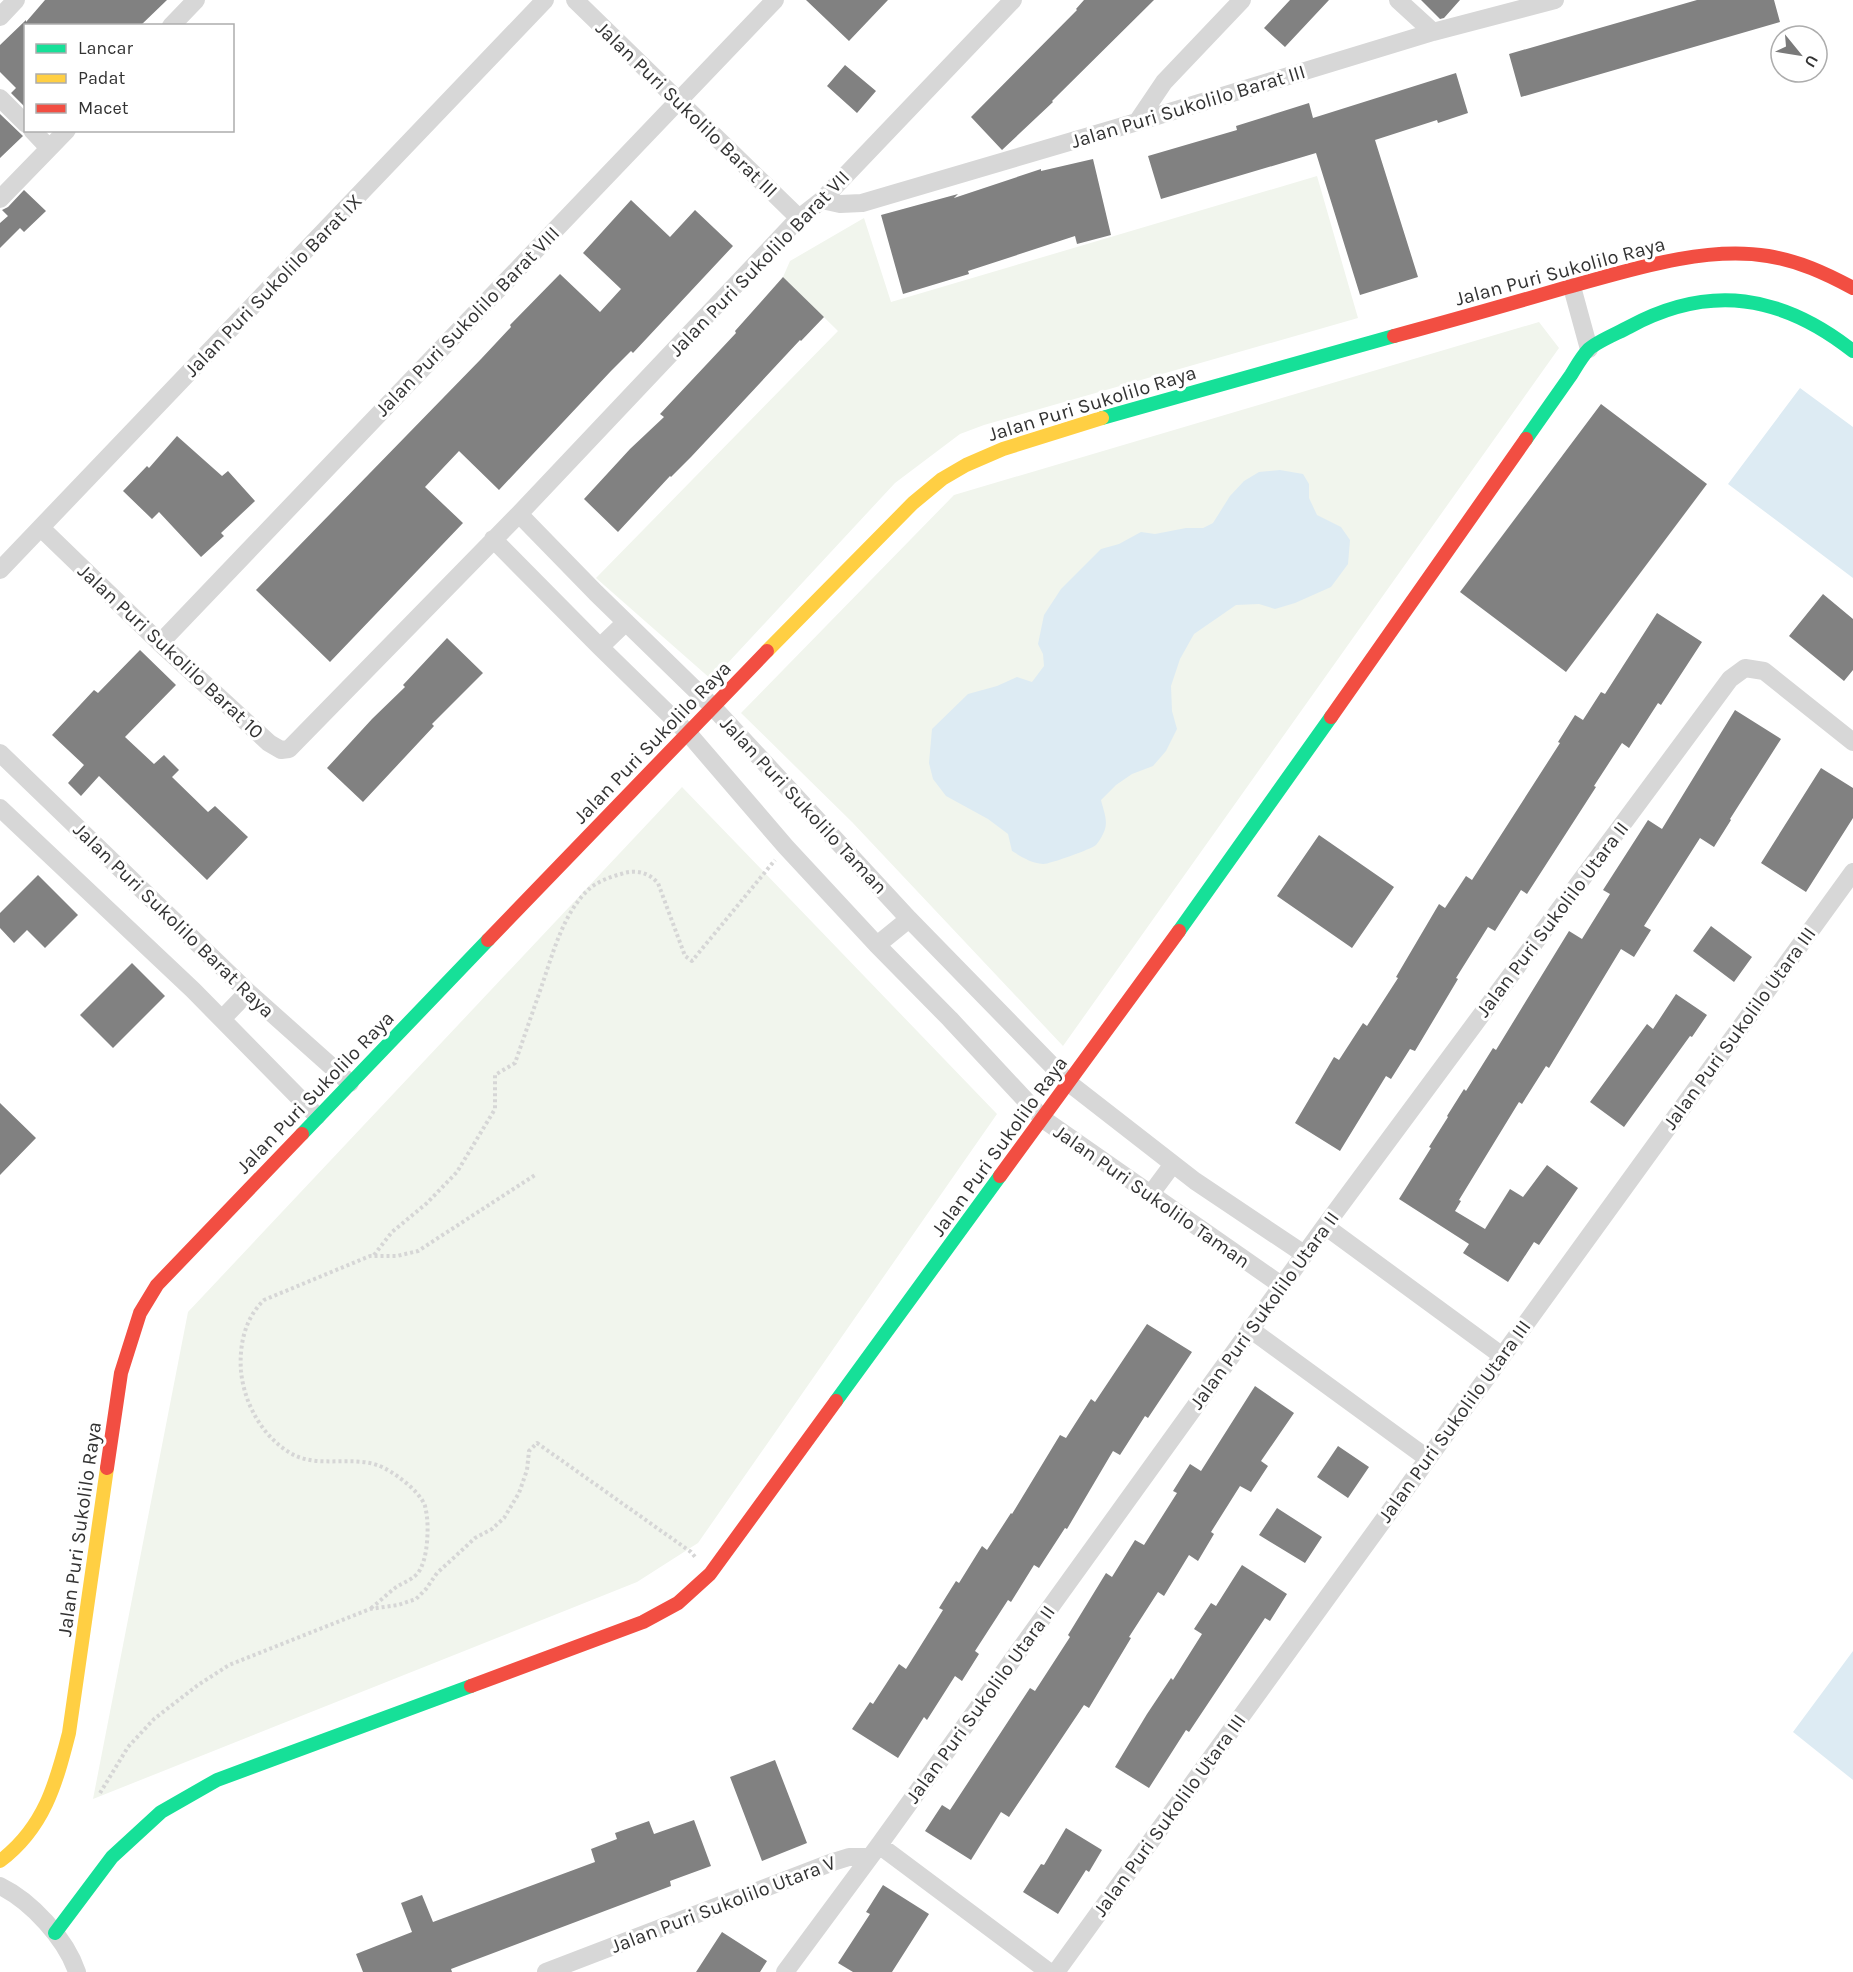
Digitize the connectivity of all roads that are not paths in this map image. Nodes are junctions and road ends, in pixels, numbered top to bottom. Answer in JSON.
{"nodes":[{"id":1,"x":16,"y":0,"type":"edge"},
{"id":2,"x":196,"y":0,"type":"edge"},
{"id":3,"x":545,"y":0,"type":"edge"},
{"id":4,"x":575,"y":0,"type":"edge"},
{"id":5,"x":775,"y":0,"type":"edge"},
{"id":6,"x":1013,"y":0,"type":"edge"},
{"id":7,"x":1242,"y":0,"type":"edge"},
{"id":8,"x":1398,"y":0,"type":"edge"},
{"id":9,"x":1555,"y":0,"type":"edge"},
{"id":10,"x":0,"y":16,"type":"edge"},
{"id":11,"x":173,"y":24,"type":"edge"},
{"id":12,"x":1432,"y":32,"type":"junction"},
{"id":13,"x":0,"y":98,"type":"edge"},
{"id":14,"x":678,"y":100,"type":"junction"},
{"id":15,"x":24,"y":122,"type":"edge"},
{"id":16,"x":1137,"y":122,"type":"junction"},
{"id":17,"x":34,"y":132,"type":"edge"},
{"id":18,"x":65,"y":132,"type":"edge"},
{"id":19,"x":49,"y":148,"type":"junction"},
{"id":20,"x":0,"y":199,"type":"edge"},
{"id":21,"x":822,"y":200,"type":"junction"},
{"id":22,"x":799,"y":218,"type":"junction"},
{"id":23,"x":1572,"y":287,"type":"junction"},
{"id":24,"x":1853,"y":288,"type":"edge"},
{"id":25,"x":1589,"y":349,"type":"junction"},
{"id":26,"x":1853,"y":351,"type":"edge"},
{"id":27,"x":506,"y":527,"type":"junction"},
{"id":28,"x":41,"y":528,"type":"junction"},
{"id":29,"x":0,"y":570,"type":"edge"},
{"id":30,"x":626,"y":622,"type":"junction"},
{"id":31,"x":160,"y":643,"type":"junction"},
{"id":32,"x":600,"y":647,"type":"junction"},
{"id":33,"x":712,"y":706,"type":"junction"},
{"id":34,"x":688,"y":733,"type":"junction"},
{"id":35,"x":1853,"y":742,"type":"edge"},
{"id":36,"x":0,"y":753,"type":"edge"},
{"id":37,"x":0,"y":808,"type":"edge"},
{"id":38,"x":1853,"y":872,"type":"edge"},
{"id":39,"x":909,"y":919,"type":"junction"},
{"id":40,"x":877,"y":945,"type":"junction"},
{"id":41,"x":248,"y":992,"type":"junction"},
{"id":42,"x":222,"y":1019,"type":"junction"},
{"id":43,"x":350,"y":1083,"type":"junction"},
{"id":44,"x":1069,"y":1083,"type":"junction"},
{"id":45,"x":317,"y":1116,"type":"junction"},
{"id":46,"x":1043,"y":1119,"type":"junction"},
{"id":47,"x":1173,"y":1164,"type":"junction"},
{"id":48,"x":1150,"y":1195,"type":"junction"},
{"id":49,"x":1324,"y":1226,"type":"junction"},
{"id":50,"x":1304,"y":1254,"type":"junction"},
{"id":51,"x":1281,"y":1285,"type":"junction"},
{"id":52,"x":1250,"y":1329,"type":"junction"},
{"id":53,"x":1501,"y":1355,"type":"junction"},
{"id":54,"x":1427,"y":1458,"type":"junction"},
{"id":55,"x":874,"y":1851,"type":"junction"},
{"id":56,"x":0,"y":1861,"type":"edge"},
{"id":57,"x":0,"y":1886,"type":"edge"},
{"id":58,"x":55,"y":1933,"type":"junction"},
{"id":59,"x":551,"y":1971,"type":"edge"},
{"id":60,"x":77,"y":1972,"type":"edge"},
{"id":61,"x":785,"y":1972,"type":"edge"},
{"id":62,"x":1049,"y":1972,"type":"edge"},
{"id":63,"x":1056,"y":1972,"type":"edge"}],
"edges":[{"from":1,"to":10,"type":"street"},
{"from":2,"to":11,"type":"street"},
{"from":3,"to":28,"type":"street","name":"Jalan Puri Sukolilo Barat IX"},
{"from":4,"to":14,"type":"street","name":"Jalan Puri Sukolilo Barat III"},
{"from":5,"to":14,"type":"street","name":"Jalan Puri Sukolilo Barat VIII"},
{"from":6,"to":21,"type":"street","name":"Jalan Puri Sukolilo Barat VII"},
{"from":7,"to":16,"type":"street"},
{"from":8,"to":12,"type":"street"},
{"from":9,"to":12,"type":"street","name":"Jalan Puri Sukolilo Barat III"},
{"from":12,"to":16,"type":"street","name":"Jalan Puri Sukolilo Barat III"},
{"from":13,"to":15,"type":"street"},
{"from":14,"to":22,"type":"street","name":"Jalan Puri Sukolilo Barat III"},
{"from":14,"to":31,"type":"street","name":"Jalan Puri Sukolilo Barat VIII"},
{"from":16,"to":21,"type":"street","name":"Jalan Puri Sukolilo Barat III"},
{"from":17,"to":19,"type":"street"},
{"from":18,"to":19,"type":"street"},
{"from":19,"to":20,"type":"street"},
{"from":21,"to":22,"type":"street","name":"Jalan Puri Sukolilo Barat VII"},
{"from":22,"to":27,"type":"street","name":"Jalan Puri Sukolilo Barat VII"},
{"from":23,"to":24,"type":"street","name":"Jalan Puri Sukolilo Raya"},
{"from":23,"to":25,"type":"street"},
{"from":23,"to":33,"type":"street","name":"Jalan Puri Sukolilo Raya"},
{"from":25,"to":26,"type":"street","name":"Jalan Puri Sukolilo Raya"},
{"from":25,"to":44,"type":"street","name":"Jalan Puri Sukolilo Raya"},
{"from":27,"to":30,"type":"street","name":"Jalan Puri Sukolilo Taman"},
{"from":27,"to":31,"type":"street","name":"Jalan Puri Sukolilo Barat 10"},
{"from":27,"to":32,"type":"street","name":"Jalan Puri Sukolilo Taman"},
{"from":28,"to":29,"type":"street","name":"Jalan Puri Sukolilo Barat IX"},
{"from":28,"to":31,"type":"street","name":"Jalan Puri Sukolilo Barat 10"},
{"from":30,"to":32,"type":"street"},
{"from":30,"to":33,"type":"street","name":"Jalan Puri Sukolilo Taman"},
{"from":32,"to":34,"type":"street","name":"Jalan Puri Sukolilo Taman"},
{"from":33,"to":34,"type":"street","name":"Jalan Puri Sukolilo Raya"},
{"from":33,"to":39,"type":"street","name":"Jalan Puri Sukolilo Taman"},
{"from":34,"to":40,"type":"street","name":"Jalan Puri Sukolilo Taman"},
{"from":34,"to":43,"type":"street","name":"Jalan Puri Sukolilo Raya"},
{"from":35,"to":49,"type":"street","name":"Jalan Puri Sukolilo Utara II"},
{"from":36,"to":41,"type":"street","name":"Jalan Puri Sukolilo Barat Raya"},
{"from":37,"to":42,"type":"street","name":"Jalan Puri Sukolilo Barat Raya"},
{"from":38,"to":53,"type":"street","name":"Jalan Puri Sukolilo Utara III"},
{"from":39,"to":40,"type":"street"},
{"from":39,"to":44,"type":"street","name":"Jalan Puri Sukolilo Taman"},
{"from":40,"to":46,"type":"street","name":"Jalan Puri Sukolilo Taman"},
{"from":41,"to":42,"type":"street"},
{"from":41,"to":43,"type":"street","name":"Jalan Puri Sukolilo Barat Raya"},
{"from":42,"to":45,"type":"street","name":"Jalan Puri Sukolilo Barat Raya"},
{"from":43,"to":45,"type":"street","name":"Jalan Puri Sukolilo Raya"},
{"from":44,"to":46,"type":"street","name":"Jalan Puri Sukolilo Raya"},
{"from":44,"to":47,"type":"street","name":"Jalan Puri Sukolilo Taman"},
{"from":45,"to":56,"type":"street","name":"Jalan Puri Sukolilo Raya"},
{"from":46,"to":48,"type":"street","name":"Jalan Puri Sukolilo Taman"},
{"from":46,"to":58,"type":"street","name":"Jalan Puri Sukolilo Raya"},
{"from":47,"to":48,"type":"street"},
{"from":47,"to":50,"type":"street","name":"Jalan Puri Sukolilo Taman"},
{"from":48,"to":51,"type":"street","name":"Jalan Puri Sukolilo Taman"},
{"from":49,"to":50,"type":"street","name":"Jalan Puri Sukolilo Utara II"},
{"from":49,"to":53,"type":"street"},
{"from":50,"to":51,"type":"street","name":"Jalan Puri Sukolilo Utara II"},
{"from":51,"to":52,"type":"street","name":"Jalan Puri Sukolilo Utara II"},
{"from":52,"to":54,"type":"street"},
{"from":52,"to":55,"type":"street","name":"Jalan Puri Sukolilo Utara II"},
{"from":53,"to":54,"type":"street","name":"Jalan Puri Sukolilo Utara III"},
{"from":54,"to":63,"type":"street","name":"Jalan Puri Sukolilo Utara III"},
{"from":55,"to":59,"type":"street","name":"Jalan Puri Sukolilo Utara V"},
{"from":55,"to":61,"type":"street","name":"Jalan Puri Sukolilo Utara II"},
{"from":55,"to":62,"type":"street"},
{"from":57,"to":58,"type":"street"},
{"from":58,"to":60,"type":"street"}]}
